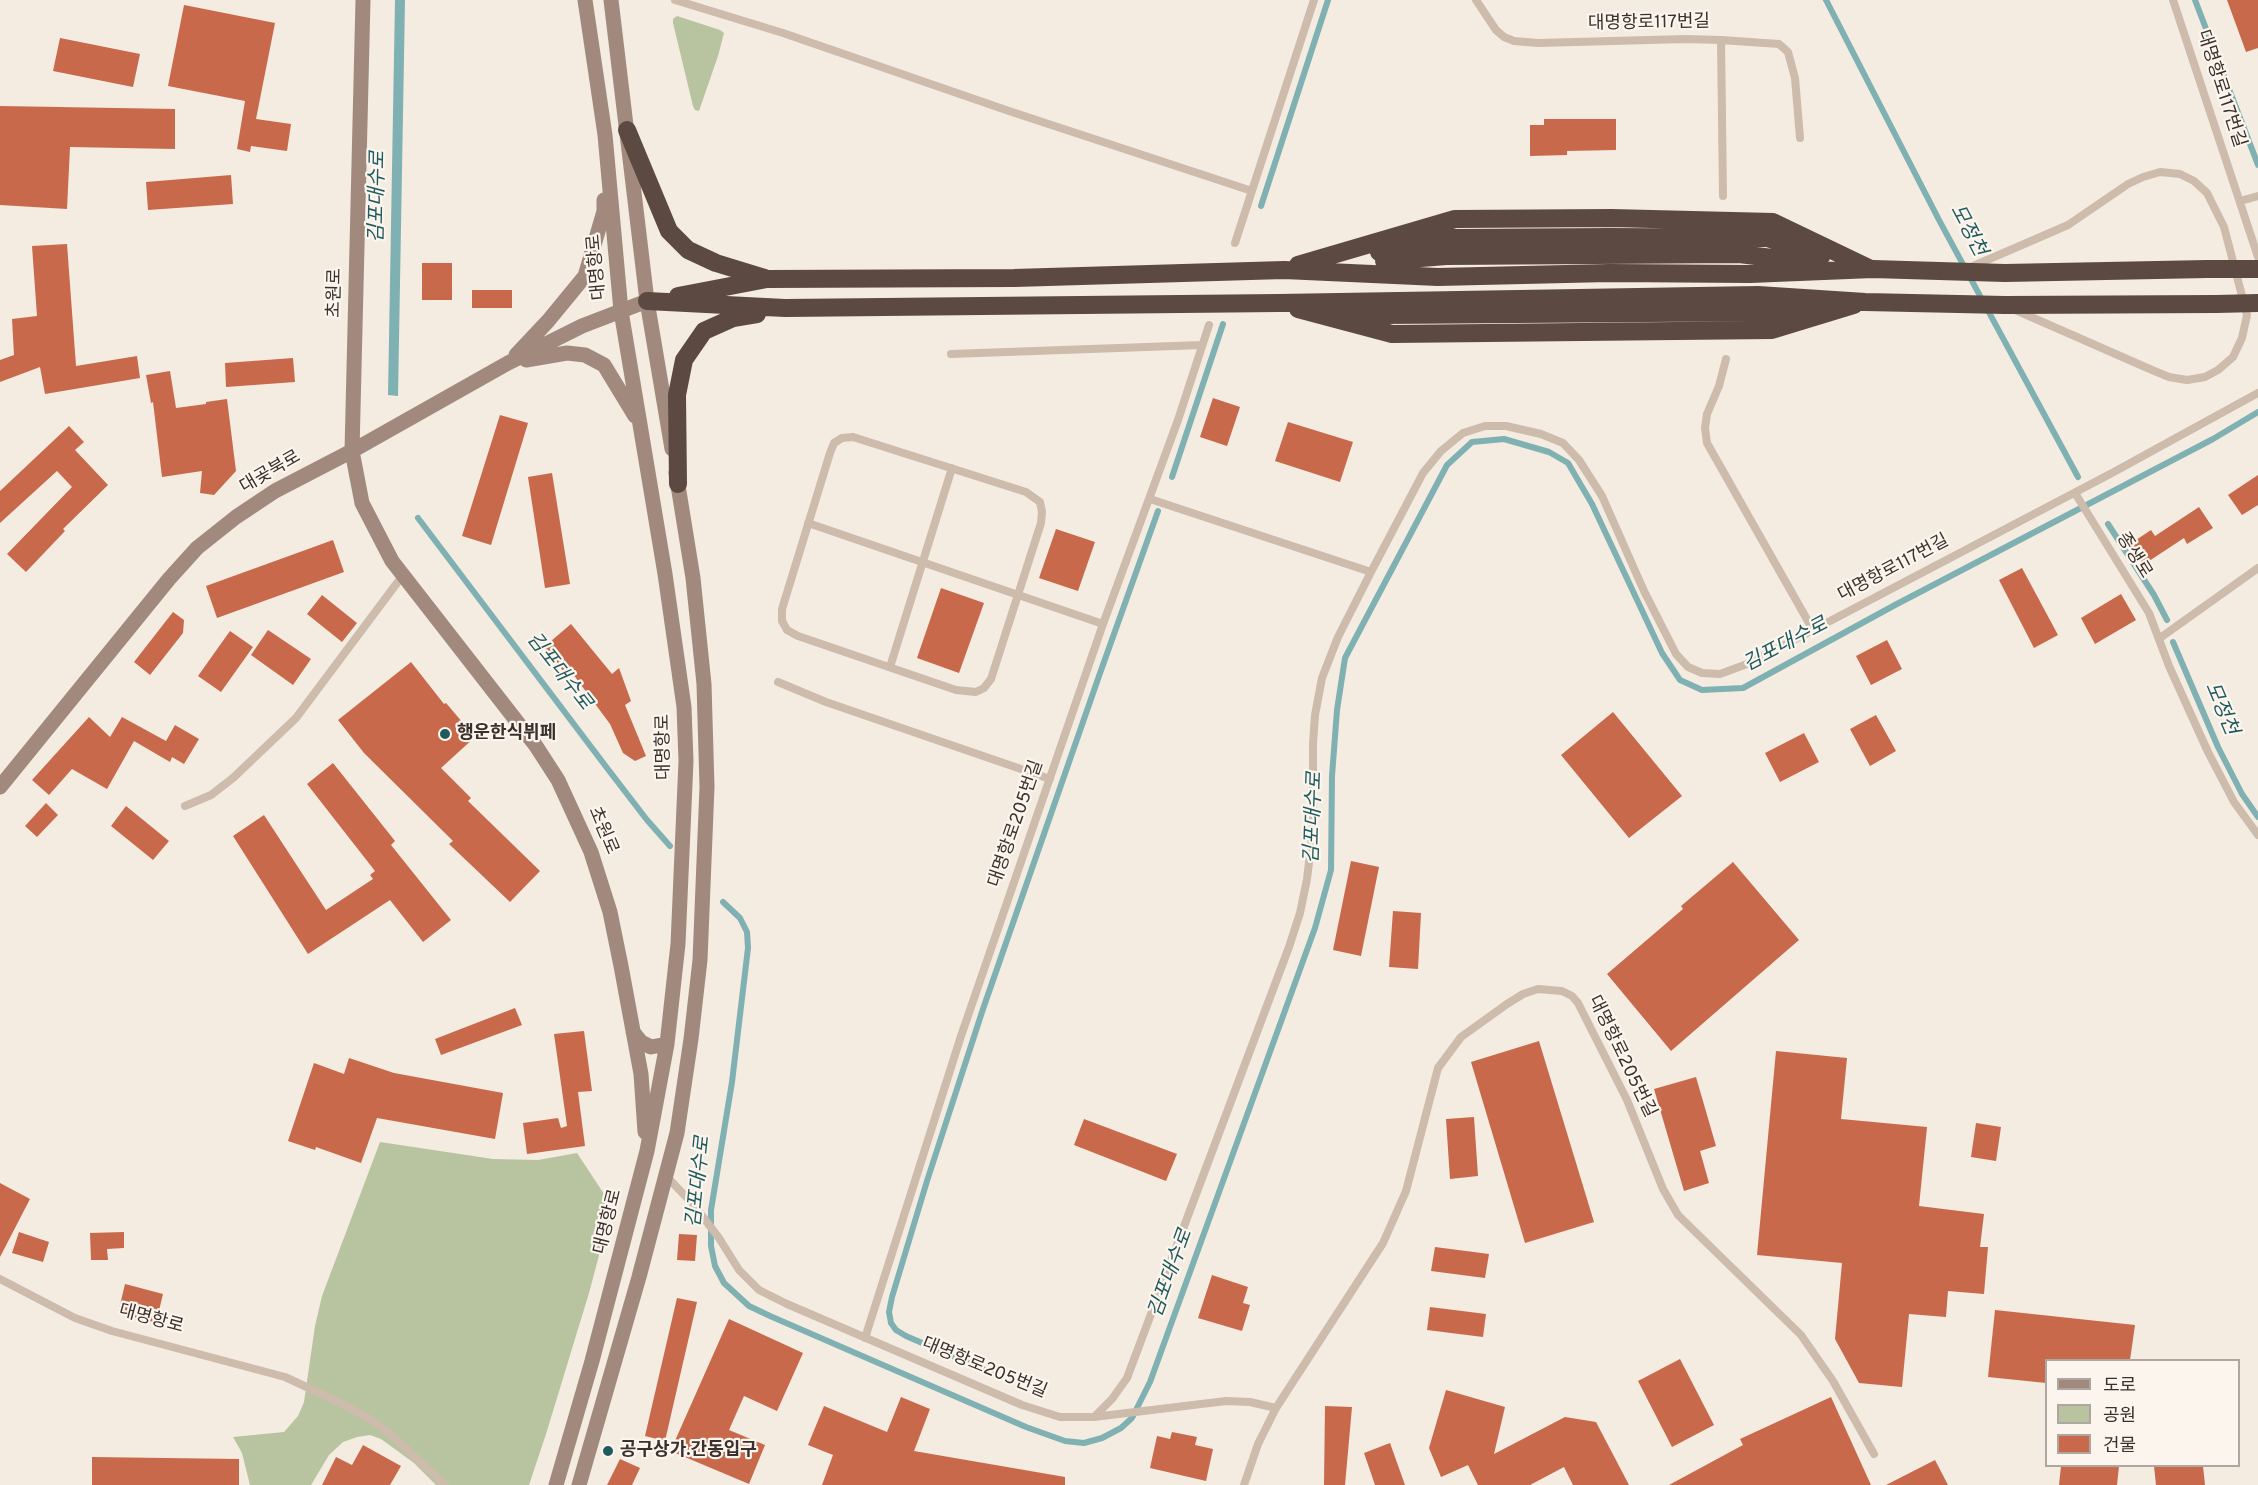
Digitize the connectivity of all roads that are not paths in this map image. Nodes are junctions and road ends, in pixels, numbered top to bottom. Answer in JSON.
{"nodes":[{"id":1,"x":363,"y":0,"type":"edge"},
{"id":2,"x":585,"y":0,"type":"edge"},
{"id":3,"x":611,"y":0,"type":"edge"},
{"id":4,"x":675,"y":0,"type":"edge"},
{"id":5,"x":1314,"y":0,"type":"edge"},
{"id":6,"x":1476,"y":0,"type":"edge"},
{"id":7,"x":2173,"y":0,"type":"edge"},
{"id":8,"x":1721,"y":40,"type":"junction"},
{"id":9,"x":627,"y":130,"type":"junction"},
{"id":10,"x":605,"y":135,"type":"junction"},
{"id":11,"x":1800,"y":138,"type":"dead end"},
{"id":12,"x":1252,"y":191,"type":"junction"},
{"id":13,"x":1723,"y":196,"type":"dead end"},
{"id":14,"x":2257,"y":197,"type":"edge"},
{"id":15,"x":2240,"y":201,"type":"junction"},
{"id":16,"x":1235,"y":243,"type":"dead end"},
{"id":17,"x":2258,"y":257,"type":"edge"},
{"id":18,"x":2258,"y":269,"type":"edge"},
{"id":19,"x":1284,"y":270,"type":"junction"},
{"id":20,"x":1873,"y":270,"type":"junction"},
{"id":21,"x":1958,"y":272,"type":"junction"},
{"id":22,"x":767,"y":279,"type":"junction"},
{"id":23,"x":646,"y":301,"type":"junction"},
{"id":24,"x":1865,"y":302,"type":"junction"},
{"id":25,"x":1279,"y":303,"type":"junction"},
{"id":26,"x":2258,"y":303,"type":"edge"},
{"id":27,"x":785,"y":308,"type":"junction"},
{"id":28,"x":621,"y":311,"type":"junction"},
{"id":29,"x":2033,"y":313,"type":"junction"},
{"id":30,"x":1209,"y":325,"type":"dead end"},
{"id":31,"x":1202,"y":345,"type":"junction"},
{"id":32,"x":951,"y":354,"type":"dead end"},
{"id":33,"x":1726,"y":359,"type":"dead end"},
{"id":34,"x":508,"y":363,"type":"junction"},
{"id":35,"x":2258,"y":393,"type":"edge"},
{"id":36,"x":639,"y":423,"type":"junction"},
{"id":37,"x":352,"y":451,"type":"junction"},
{"id":38,"x":952,"y":468,"type":"junction"},
{"id":39,"x":678,"y":484,"type":"junction"},
{"id":40,"x":2075,"y":493,"type":"junction"},
{"id":41,"x":1150,"y":499,"type":"junction"},
{"id":42,"x":808,"y":523,"type":"junction"},
{"id":43,"x":922,"y":561,"type":"junction"},
{"id":44,"x":2258,"y":568,"type":"edge"},
{"id":45,"x":1371,"y":572,"type":"junction"},
{"id":46,"x":404,"y":575,"type":"junction"},
{"id":47,"x":1018,"y":594,"type":"junction"},
{"id":48,"x":1103,"y":624,"type":"junction"},
{"id":49,"x":1813,"y":630,"type":"junction"},
{"id":50,"x":2160,"y":638,"type":"junction"},
{"id":51,"x":890,"y":667,"type":"junction"},
{"id":52,"x":778,"y":682,"type":"dead end"},
{"id":53,"x":1050,"y":779,"type":"junction"},
{"id":54,"x":0,"y":787,"type":"edge"},
{"id":55,"x":185,"y":806,"type":"dead end"},
{"id":56,"x":2258,"y":836,"type":"edge"},
{"id":57,"x":633,"y":1032,"type":"junction"},
{"id":58,"x":667,"y":1044,"type":"junction"},
{"id":59,"x":647,"y":1152,"type":"junction"},
{"id":60,"x":666,"y":1176,"type":"junction"},
{"id":61,"x":0,"y":1279,"type":"edge"},
{"id":62,"x":865,"y":1338,"type":"junction"},
{"id":63,"x":1276,"y":1408,"type":"junction"},
{"id":64,"x":1094,"y":1417,"type":"junction"},
{"id":65,"x":1874,"y":1454,"type":"dead end"},
{"id":66,"x":445,"y":1485,"type":"edge"},
{"id":67,"x":556,"y":1485,"type":"edge"},
{"id":68,"x":579,"y":1485,"type":"edge"},
{"id":69,"x":1244,"y":1485,"type":"edge"}],
"edges":[{"from":1,"to":37,"type":"main road","name":"초원로"},
{"from":2,"to":10,"type":"main road","name":"대명항로"},
{"from":3,"to":9,"type":"main road"},
{"from":4,"to":12,"type":"lane"},
{"from":5,"to":12,"type":"lane"},
{"from":6,"to":8,"type":"lane","name":"대명항로117번길"},
{"from":7,"to":15,"type":"lane","name":"대명항로117번길"},
{"from":8,"to":11,"type":"lane"},
{"from":8,"to":13,"type":"lane","name":"대명항로117번길"},
{"from":9,"to":22,"type":"highway"},
{"from":9,"to":23,"type":"main road"},
{"from":10,"to":28,"type":"main road","name":"대명항로"},
{"from":10,"to":34,"type":"main road"},
{"from":12,"to":16,"type":"lane"},
{"from":14,"to":15,"type":"lane"},
{"from":15,"to":17,"type":"lane","name":"대명항로117번길"},
{"from":18,"to":21,"type":"highway","bridge":true},
{"from":19,"to":20,"type":"highway"},
{"from":19,"to":20,"type":"highway"},
{"from":19,"to":22,"type":"highway"},
{"from":20,"to":21,"type":"highway"},
{"from":21,"to":29,"type":"lane"},
{"from":22,"to":23,"type":"highway"},
{"from":23,"to":27,"type":"highway"},
{"from":23,"to":28,"type":"main road","name":"대곶북로"},
{"from":23,"to":39,"type":"main road"},
{"from":24,"to":25,"type":"highway"},
{"from":24,"to":25,"type":"highway"},
{"from":24,"to":29,"type":"highway"},
{"from":25,"to":27,"type":"highway"},
{"from":26,"to":29,"type":"highway","bridge":true},
{"from":27,"to":39,"type":"highway"},
{"from":28,"to":34,"type":"main road","name":"대곶북로"},
{"from":28,"to":36,"type":"main road","name":"대명항로"},
{"from":30,"to":31,"type":"lane","name":"대명항로205번길"},
{"from":31,"to":32,"type":"lane"},
{"from":31,"to":41,"type":"lane","name":"대명항로205번길"},
{"from":33,"to":49,"type":"lane"},
{"from":34,"to":36,"type":"main road"},
{"from":34,"to":37,"type":"main road","name":"대곶북로"},
{"from":35,"to":40,"type":"lane","name":"대명항로117번길"},
{"from":36,"to":58,"type":"main road","name":"대명항로"},
{"from":37,"to":46,"type":"main road","name":"초원로"},
{"from":37,"to":54,"type":"main road","name":"대곶북로"},
{"from":38,"to":42,"type":"lane"},
{"from":38,"to":43,"type":"lane"},
{"from":38,"to":47,"type":"lane"},
{"from":39,"to":60,"type":"main road"},
{"from":40,"to":49,"type":"lane","name":"대명항로117번길"},
{"from":40,"to":50,"type":"lane","name":"종생로"},
{"from":41,"to":45,"type":"lane"},
{"from":41,"to":48,"type":"lane","name":"대명항로205번길"},
{"from":42,"to":43,"type":"lane"},
{"from":42,"to":51,"type":"lane"},
{"from":43,"to":47,"type":"lane"},
{"from":43,"to":51,"type":"lane"},
{"from":44,"to":50,"type":"lane"},
{"from":45,"to":49,"type":"lane","name":"대명항로117번길"},
{"from":45,"to":64,"type":"lane"},
{"from":46,"to":55,"type":"lane"},
{"from":46,"to":57,"type":"main road","name":"초원로"},
{"from":47,"to":48,"type":"lane"},
{"from":47,"to":51,"type":"lane"},
{"from":48,"to":53,"type":"lane","name":"대명항로205번길"},
{"from":50,"to":56,"type":"lane","name":"종생로"},
{"from":52,"to":53,"type":"lane"},
{"from":53,"to":62,"type":"lane","name":"대명항로205번길"},
{"from":57,"to":58,"type":"main road"},
{"from":57,"to":59,"type":"main road","name":"초원로"},
{"from":58,"to":59,"type":"main road","name":"대명항로"},
{"from":59,"to":67,"type":"main road","name":"대명항로"},
{"from":60,"to":62,"type":"lane","name":"대명항로205번길"},
{"from":60,"to":68,"type":"main road"},
{"from":61,"to":66,"type":"lane","name":"대명항로"},
{"from":62,"to":64,"type":"lane","name":"대명항로205번길"},
{"from":63,"to":64,"type":"lane","name":"대명항로205번길"},
{"from":63,"to":65,"type":"lane","name":"대명항로205번길"},
{"from":63,"to":69,"type":"lane","name":"대명항로205번길"}]}
